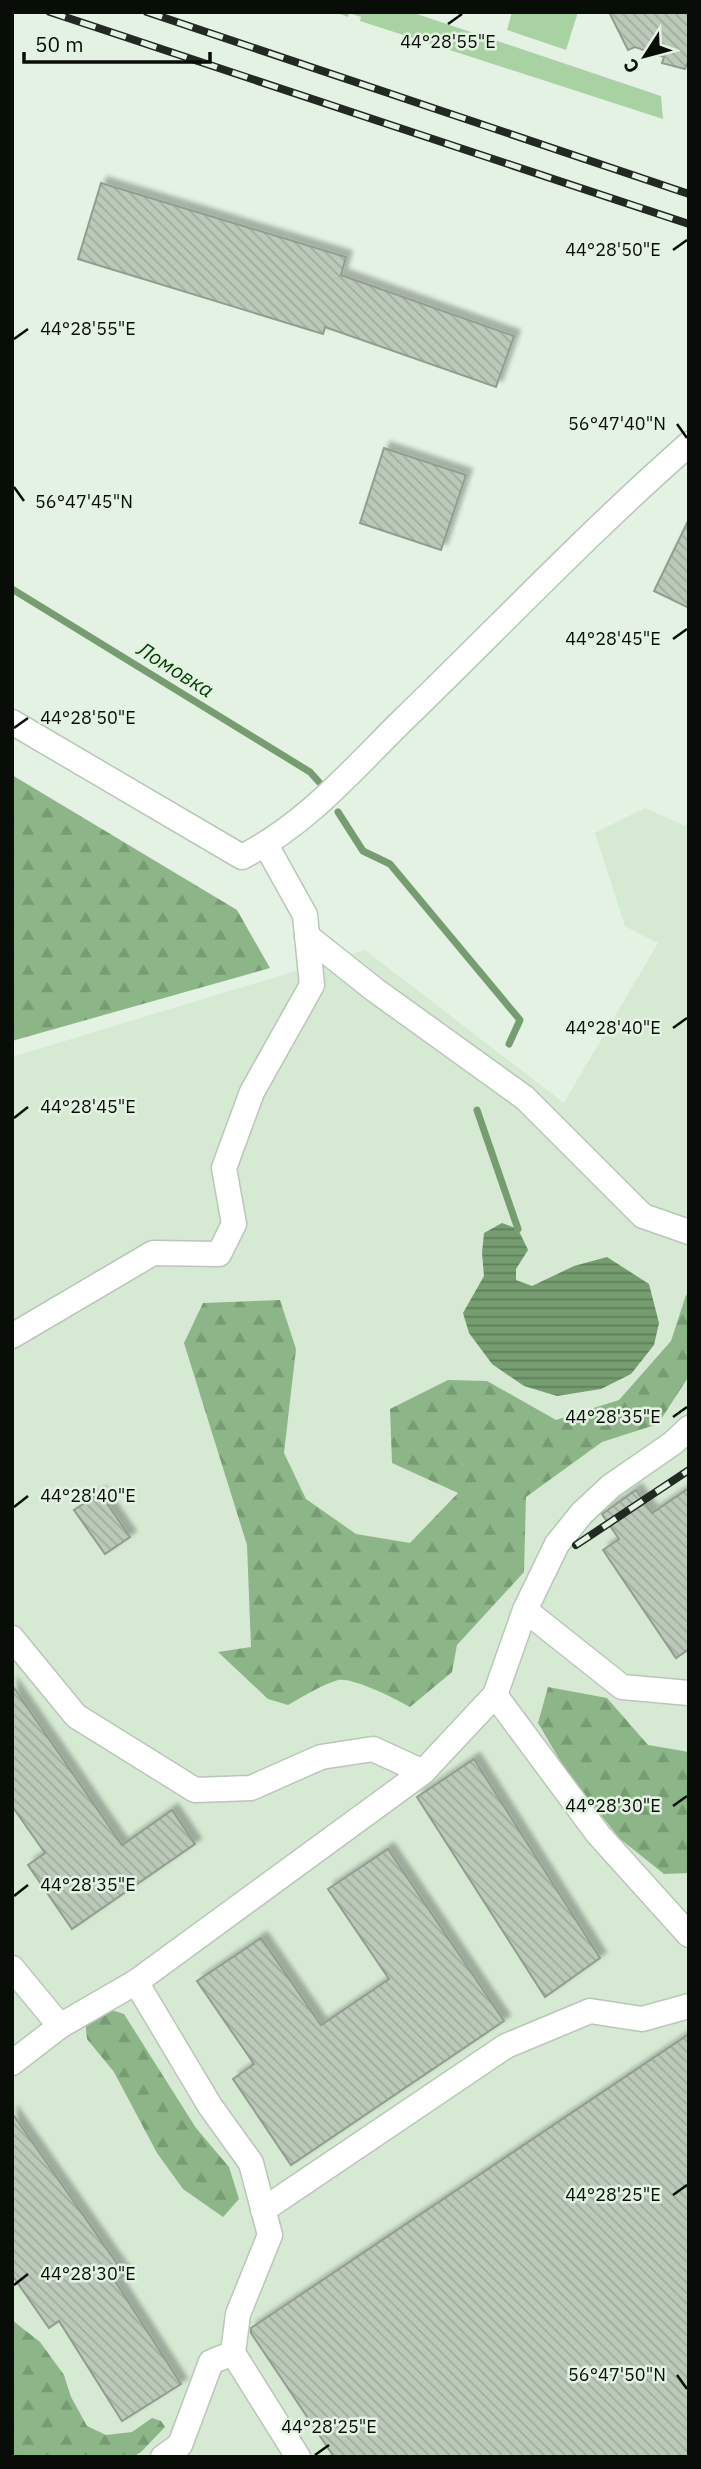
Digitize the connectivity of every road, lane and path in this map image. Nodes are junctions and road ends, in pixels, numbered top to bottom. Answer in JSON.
{"nodes":[{"id":1,"x":689,"y":444,"type":"edge"},
{"id":2,"x":12,"y":722,"type":"edge"},
{"id":3,"x":266,"y":845,"type":"junction"},
{"id":4,"x":307,"y":936,"type":"junction"},
{"id":5,"x":689,"y":1232,"type":"edge"},
{"id":6,"x":12,"y":1336,"type":"edge"},
{"id":7,"x":689,"y":1428,"type":"edge"},
{"id":8,"x":524,"y":1610,"type":"junction"},
{"id":9,"x":12,"y":1638,"type":"edge"},
{"id":10,"x":689,"y":1693,"type":"edge"},
{"id":11,"x":495,"y":1695,"type":"junction"},
{"id":12,"x":423,"y":1772,"type":"junction"},
{"id":13,"x":689,"y":1935,"type":"edge"},
{"id":14,"x":12,"y":1968,"type":"edge"},
{"id":15,"x":136,"y":1982,"type":"junction"},
{"id":16,"x":689,"y":2007,"type":"edge"},
{"id":17,"x":60,"y":2026,"type":"junction"},
{"id":18,"x":12,"y":2063,"type":"edge"},
{"id":19,"x":263,"y":2210,"type":"junction"},
{"id":20,"x":233,"y":2353,"type":"junction"},
{"id":21,"x":163,"y":2457,"type":"edge"},
{"id":22,"x":298,"y":2457,"type":"edge"}],
"edges":[{"from":1,"to":3,"type":"street"},
{"from":2,"to":3,"type":"street"},
{"from":3,"to":4,"type":"street"},
{"from":4,"to":5,"type":"street"},
{"from":4,"to":6,"type":"street"},
{"from":7,"to":8,"type":"street"},
{"from":8,"to":10,"type":"street"},
{"from":8,"to":11,"type":"street"},
{"from":9,"to":12,"type":"street"},
{"from":11,"to":12,"type":"street"},
{"from":11,"to":13,"type":"street"},
{"from":12,"to":15,"type":"street"},
{"from":14,"to":17,"type":"street"},
{"from":15,"to":17,"type":"street"},
{"from":15,"to":19,"type":"street"},
{"from":16,"to":19,"type":"street"},
{"from":17,"to":18,"type":"street"},
{"from":19,"to":20,"type":"street"},
{"from":20,"to":21,"type":"street"},
{"from":20,"to":22,"type":"street"}]}
